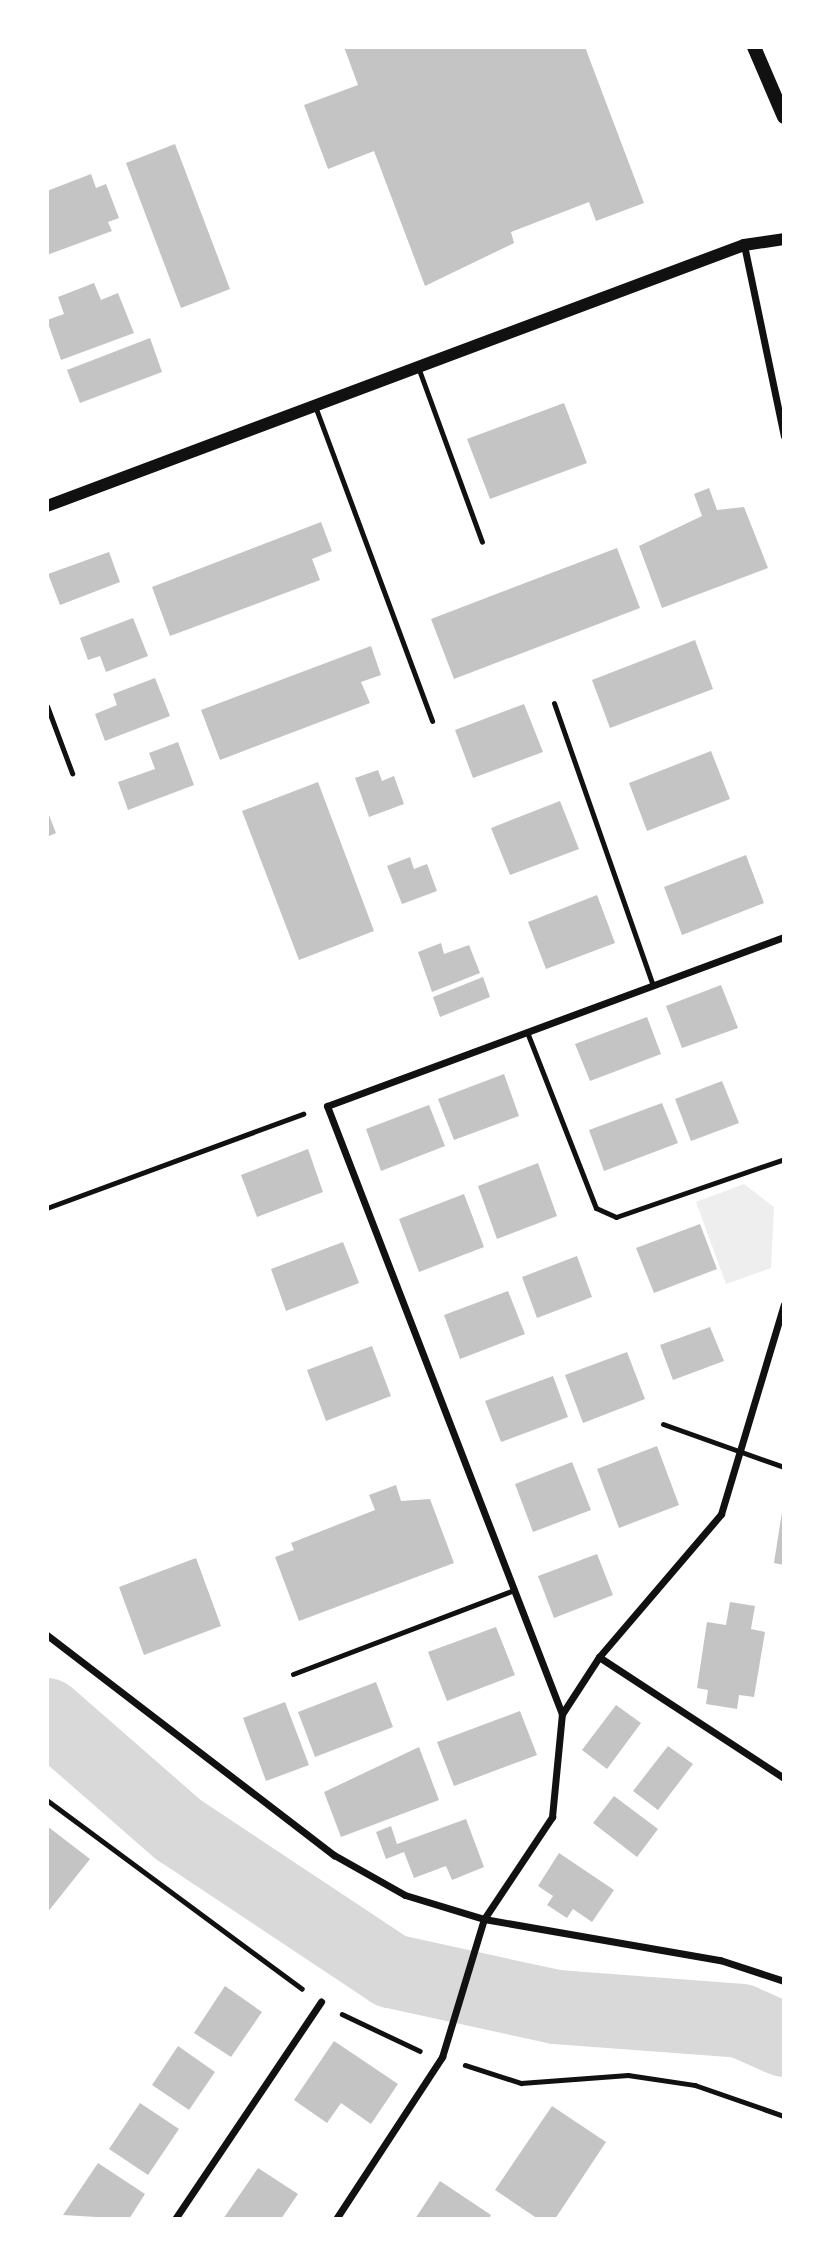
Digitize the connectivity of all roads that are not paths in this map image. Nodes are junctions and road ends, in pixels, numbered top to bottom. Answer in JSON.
{"nodes":[{"id":1,"x":754,"y":47,"type":"edge"},
{"id":2,"x":784,"y":117,"type":"edge"},
{"id":3,"x":784,"y":239,"type":"edge"},
{"id":4,"x":744,"y":245,"type":"junction"},
{"id":5,"x":418,"y":368,"type":"junction"},
{"id":6,"x":315,"y":406,"type":"junction"},
{"id":7,"x":784,"y":436,"type":"edge"},
{"id":8,"x":47,"y":506,"type":"edge"},
{"id":9,"x":482,"y":542,"type":"dead end"},
{"id":10,"x":554,"y":703,"type":"dead end"},
{"id":11,"x":47,"y":706,"type":"edge"},
{"id":12,"x":432,"y":721,"type":"dead end"},
{"id":13,"x":72,"y":773,"type":"dead end"},
{"id":14,"x":784,"y":937,"type":"edge"},
{"id":15,"x":653,"y":985,"type":"junction"},
{"id":16,"x":527,"y":1032,"type":"junction"},
{"id":17,"x":784,"y":1158,"type":"edge"},
{"id":18,"x":784,"y":1304,"type":"edge"},
{"id":19,"x":663,"y":1424,"type":"dead end"},
{"id":20,"x":741,"y":1449,"type":"junction"},
{"id":21,"x":784,"y":1467,"type":"edge"},
{"id":22,"x":514,"y":1590,"type":"junction"},
{"id":23,"x":47,"y":1634,"type":"edge"},
{"id":24,"x":599,"y":1657,"type":"junction"},
{"id":25,"x":293,"y":1674,"type":"dead end"},
{"id":26,"x":562,"y":1714,"type":"junction"},
{"id":27,"x":784,"y":1778,"type":"edge"},
{"id":28,"x":484,"y":1919,"type":"junction"},
{"id":29,"x":784,"y":1981,"type":"edge"},
{"id":30,"x":321,"y":2002,"type":"road end"},
{"id":31,"x":175,"y":2219,"type":"edge"},
{"id":32,"x":336,"y":2219,"type":"edge"}],
"edges":[{"from":1,"to":2,"type":"main road"},
{"from":3,"to":4,"type":"street"},
{"from":4,"to":5,"type":"street"},
{"from":4,"to":7,"type":"street"},
{"from":5,"to":6,"type":"street"},
{"from":5,"to":9,"type":"lane"},
{"from":6,"to":8,"type":"street"},
{"from":6,"to":12,"type":"lane"},
{"from":10,"to":15,"type":"lane"},
{"from":11,"to":13,"type":"lane"},
{"from":14,"to":15,"type":"street"},
{"from":15,"to":16,"type":"street"},
{"from":16,"to":17,"type":"lane"},
{"from":16,"to":22,"type":"street"},
{"from":18,"to":20,"type":"street"},
{"from":19,"to":20,"type":"lane"},
{"from":20,"to":21,"type":"lane"},
{"from":20,"to":24,"type":"street"},
{"from":22,"to":25,"type":"lane"},
{"from":22,"to":26,"type":"street"},
{"from":23,"to":28,"type":"street"},
{"from":24,"to":26,"type":"street"},
{"from":24,"to":27,"type":"street"},
{"from":26,"to":28,"type":"street"},
{"from":28,"to":29,"type":"street"},
{"from":28,"to":32,"type":"street"},
{"from":30,"to":31,"type":"street"}]}
